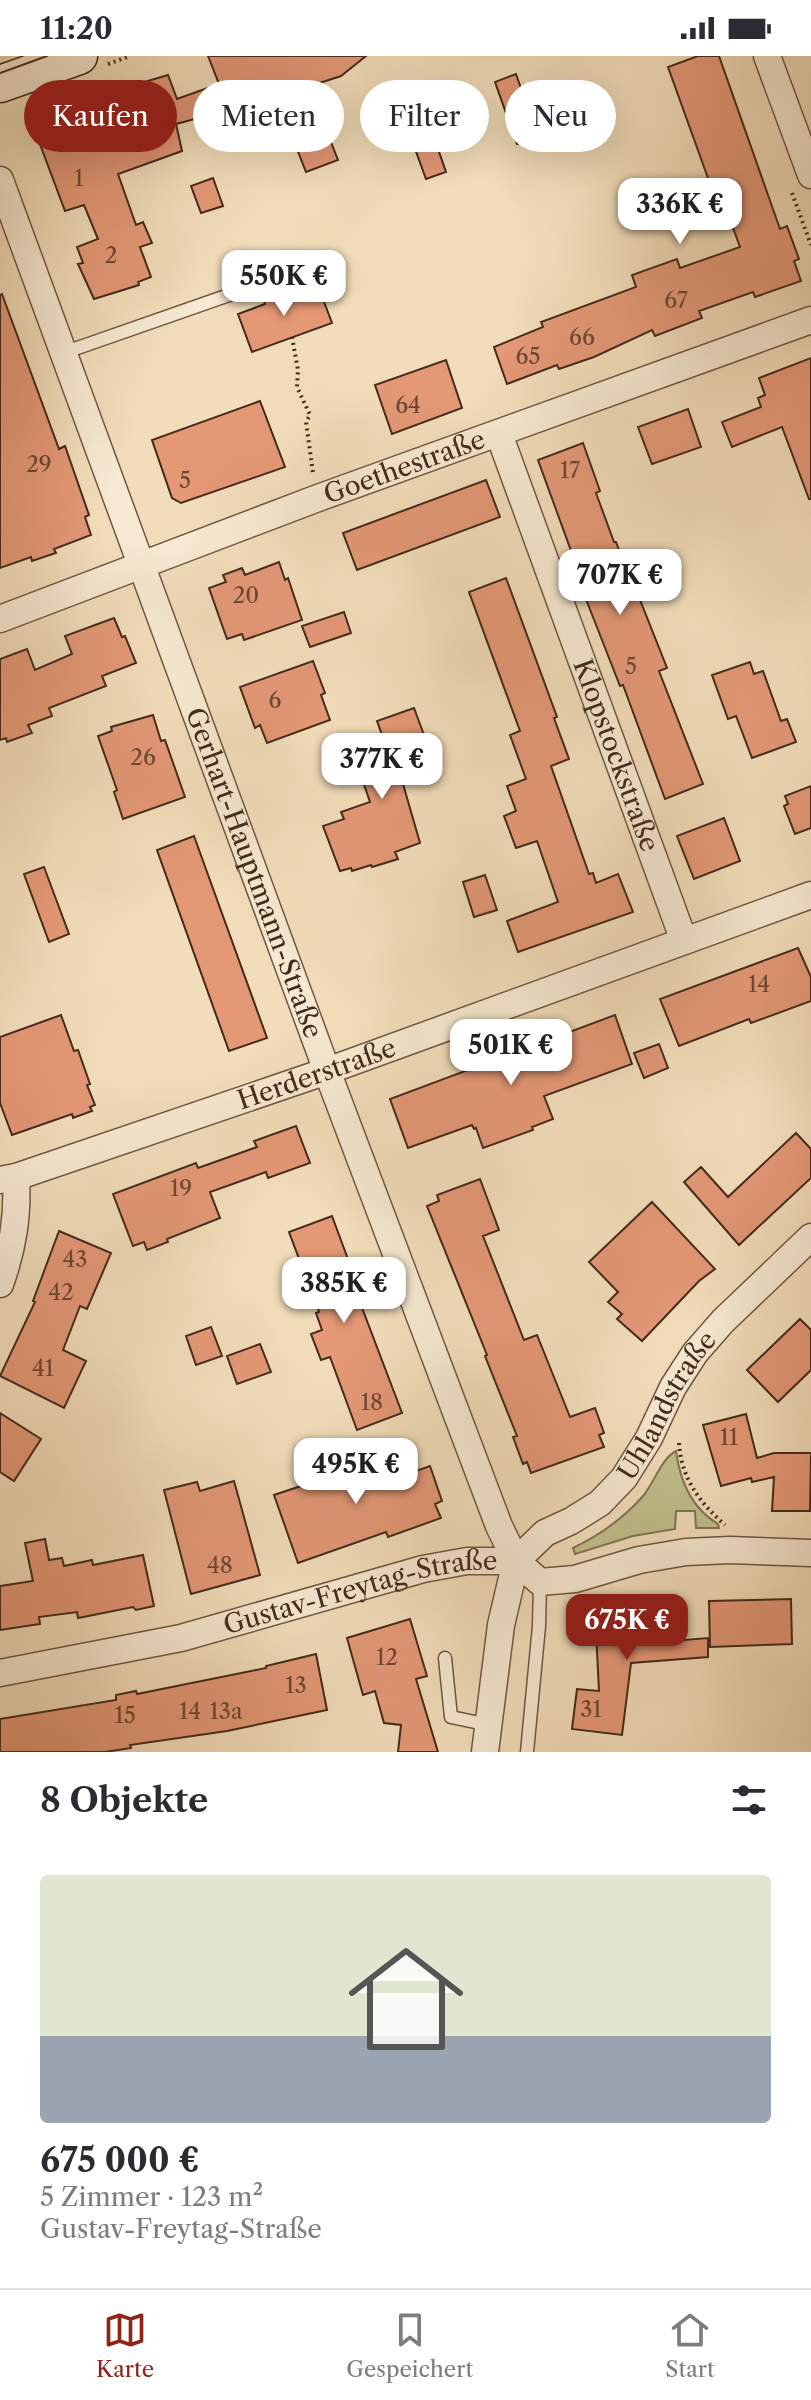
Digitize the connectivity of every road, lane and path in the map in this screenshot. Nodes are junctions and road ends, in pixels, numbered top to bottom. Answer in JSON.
{"nodes":[{"id":1,"x":79,"y":56,"type":"edge"},
{"id":2,"x":767,"y":56,"type":"edge"},
{"id":3,"x":0,"y":84,"type":"edge"},
{"id":4,"x":811,"y":175,"type":"edge"},
{"id":5,"x":0,"y":180,"type":"edge"},
{"id":6,"x":329,"y":260,"type":"dead end"},
{"id":7,"x":811,"y":320,"type":"edge"},
{"id":8,"x":292,"y":337,"type":"dead end"},
{"id":9,"x":63,"y":353,"type":"junction"},
{"id":10,"x":499,"y":434,"type":"junction"},
{"id":11,"x":318,"y":498,"type":"junction"},
{"id":12,"x":143,"y":565,"type":"junction"},
{"id":13,"x":0,"y":619,"type":"edge"},
{"id":14,"x":811,"y":895,"type":"edge"},
{"id":15,"x":684,"y":941,"type":"junction"},
{"id":16,"x":327,"y":1071,"type":"junction"},
{"id":17,"x":8,"y":1178,"type":"edge"},
{"id":18,"x":811,"y":1237,"type":"edge"},
{"id":19,"x":0,"y":1284,"type":"edge"},
{"id":20,"x":679,"y":1443,"type":"dead end"},
{"id":21,"x":706,"y":1508,"type":"dead end"},
{"id":22,"x":811,"y":1553,"type":"edge"},
{"id":23,"x":516,"y":1561,"type":"junction"},
{"id":24,"x":540,"y":1582,"type":"junction"},
{"id":25,"x":445,"y":1658,"type":"dead end"},
{"id":26,"x":0,"y":1673,"type":"edge"},
{"id":27,"x":489,"y":1725,"type":"junction"},
{"id":28,"x":485,"y":1752,"type":"edge"},
{"id":29,"x":527,"y":1752,"type":"edge"}],
"edges":[{"from":1,"to":3,"type":"main road"},
{"from":2,"to":4,"type":"street"},
{"from":5,"to":9,"type":"street","name":"Gerhart-Hauptmann-Straße"},
{"from":6,"to":9,"type":"lane"},
{"from":7,"to":10,"type":"street","name":"Goethestraße"},
{"from":8,"to":11,"type":"path"},
{"from":9,"to":12,"type":"street","name":"Gerhart-Hauptmann-Straße"},
{"from":10,"to":11,"type":"street","name":"Goethestraße"},
{"from":10,"to":15,"type":"street","name":"Klopstockstraße"},
{"from":11,"to":12,"type":"street","name":"Goethestraße"},
{"from":12,"to":13,"type":"street","name":"Goethestraße"},
{"from":12,"to":16,"type":"street","name":"Gerhart-Hauptmann-Straße"},
{"from":14,"to":15,"type":"street","name":"Herderstraße"},
{"from":15,"to":16,"type":"street","name":"Herderstraße"},
{"from":16,"to":17,"type":"street","name":"Herderstraße"},
{"from":16,"to":23,"type":"street","name":"Gerhart-Hauptmann-Straße"},
{"from":17,"to":19,"type":"street"},
{"from":18,"to":23,"type":"street","name":"Uhlandstraße"},
{"from":20,"to":21,"type":"path"},
{"from":22,"to":24,"type":"street","name":"Gustav-Freytag-Straße"},
{"from":23,"to":24,"type":"street","name":"Gustav-Freytag-Straße"},
{"from":23,"to":26,"type":"street","name":"Gustav-Freytag-Straße"},
{"from":23,"to":27,"type":"street"},
{"from":24,"to":29,"type":"lane"},
{"from":25,"to":27,"type":"lane"},
{"from":27,"to":28,"type":"street"}]}
